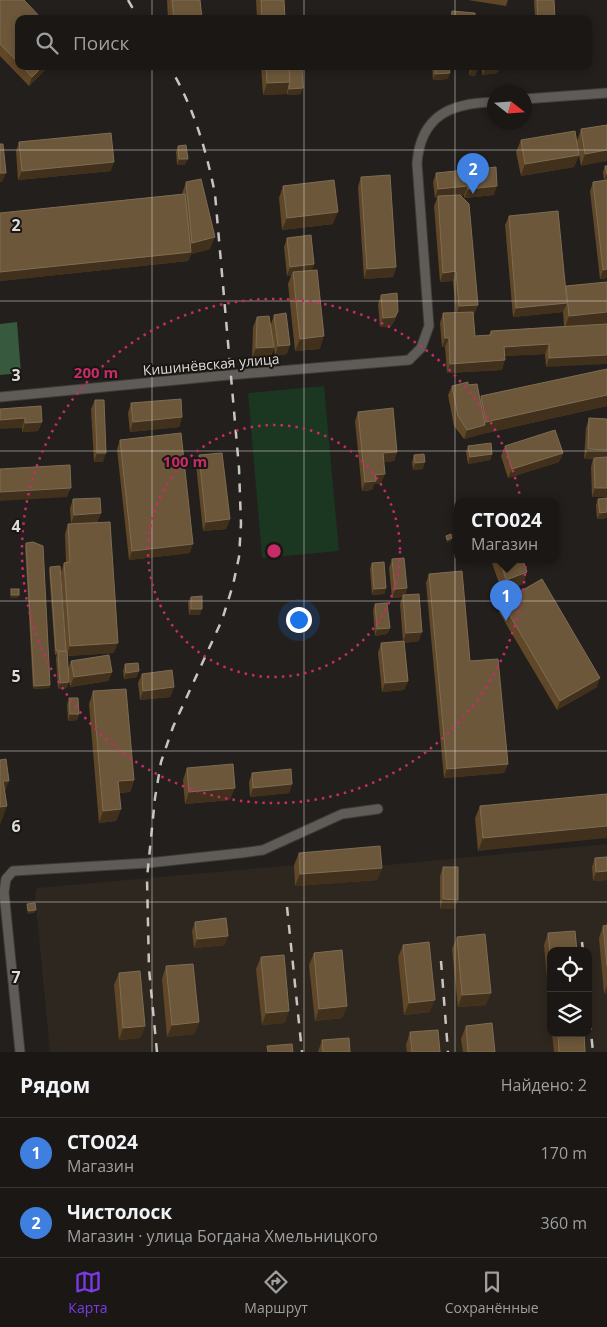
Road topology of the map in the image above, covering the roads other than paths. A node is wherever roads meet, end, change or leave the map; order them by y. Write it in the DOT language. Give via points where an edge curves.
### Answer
graph roads {
  1 [pos="607,93"];
  2 [pos="532,98"];
  3 [pos="487,102"];
  4 [pos="0,396"];
  5 [pos="378,809"];
  6 [pos="20,1052"];
  1 -- 2 [label="street"];
  3 -- 4 [label="street, Кишинёвская улица" via="448,110 423,134 417,163 428,326 420,348 408,360"];
  5 -- 6 [label="street" via="342,814 263,850 148,863 13,871 6,878 4,892"];
}
